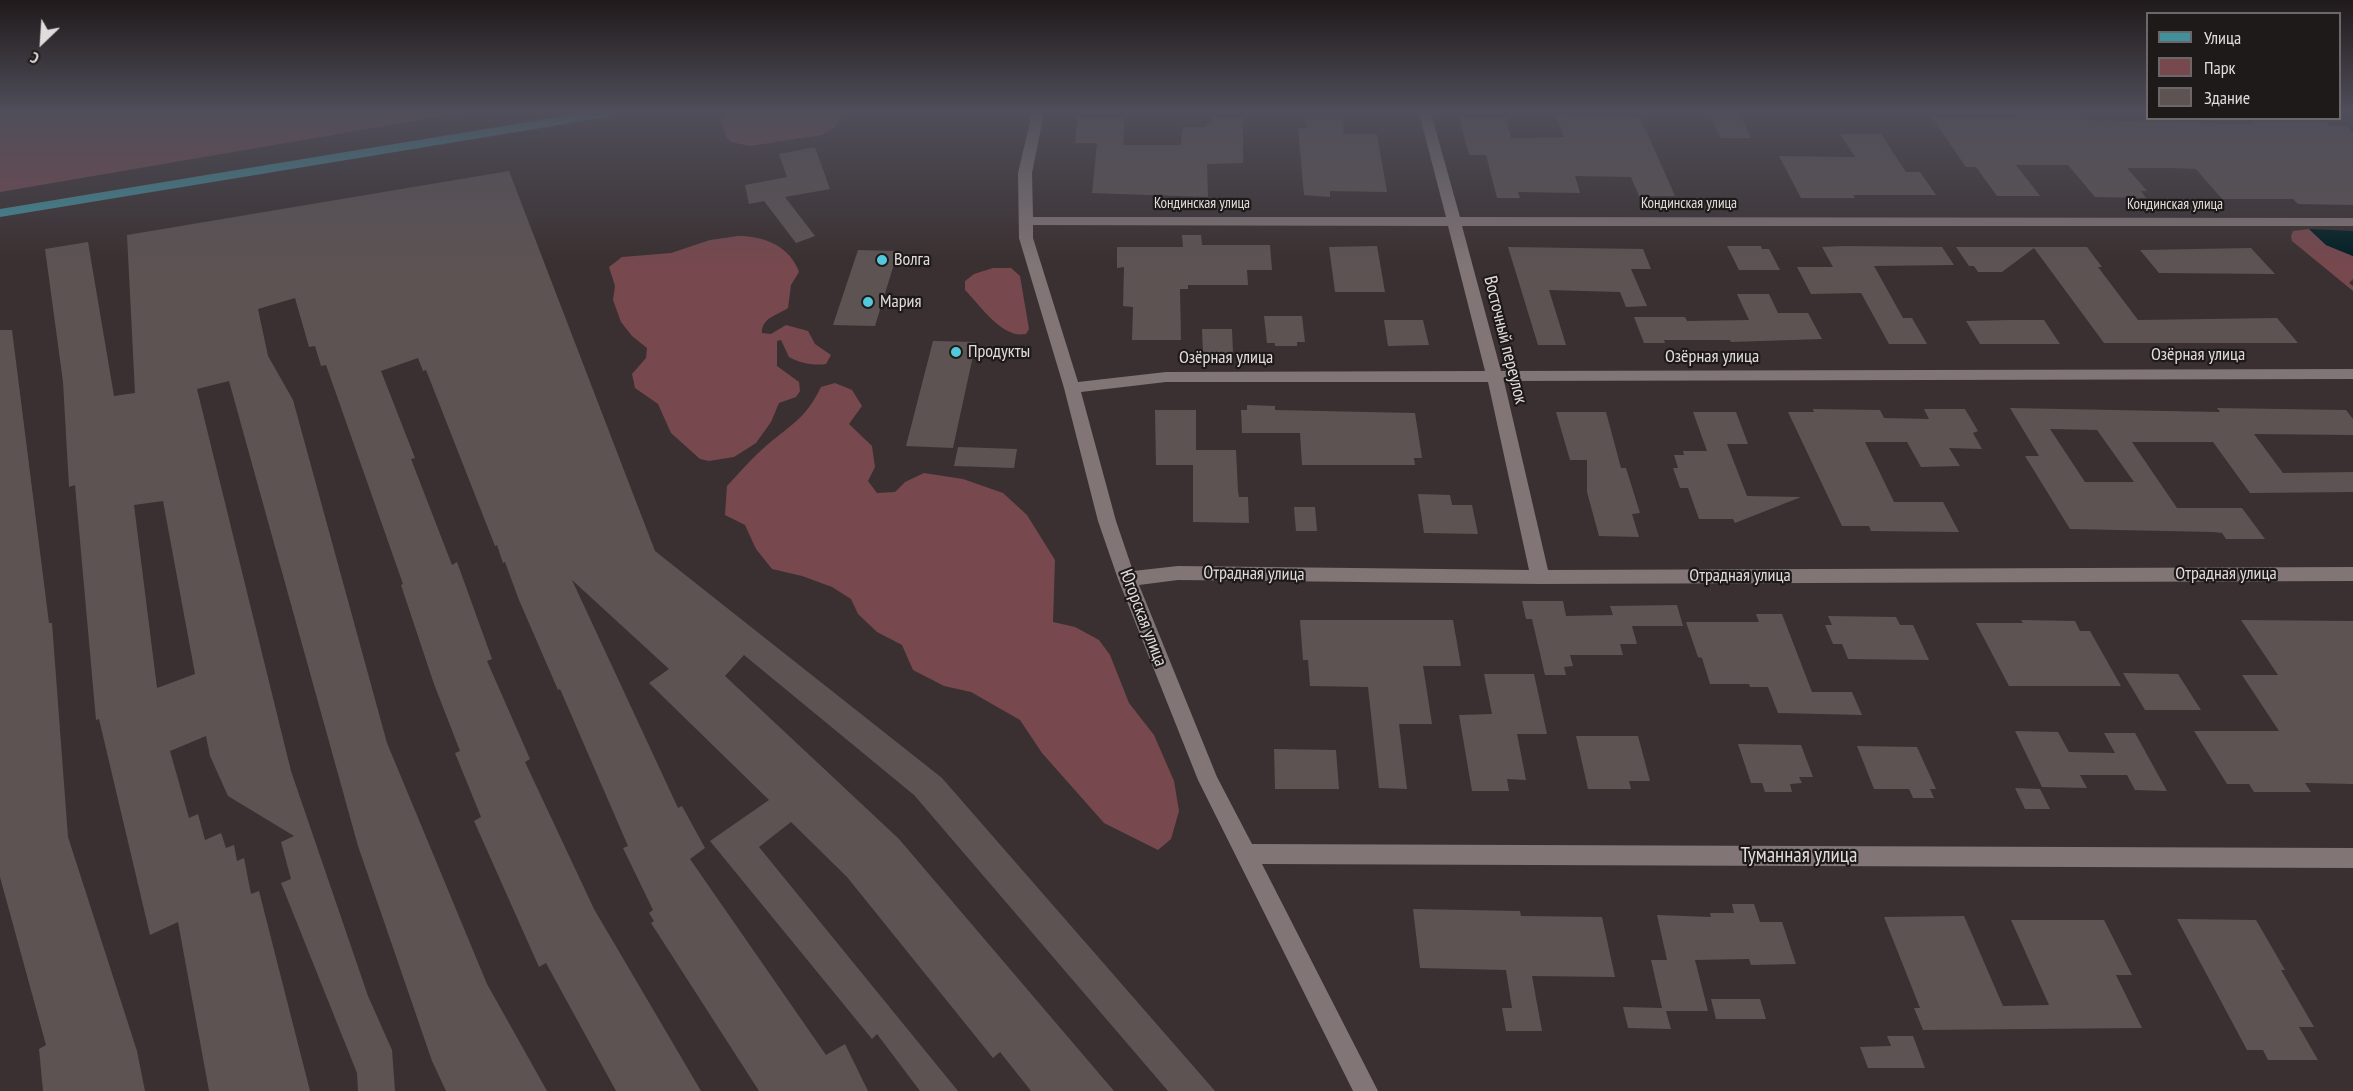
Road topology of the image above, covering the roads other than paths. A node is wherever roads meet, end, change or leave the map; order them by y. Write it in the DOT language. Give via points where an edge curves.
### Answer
graph roads {
  1 [pos="298,164"];
  2 [pos="1027,164"];
  3 [pos="1439,164"];
  4 [pos="0,213"];
  5 [pos="1455,219"];
  6 [pos="1024,220"];
  7 [pos="2353,222"];
  8 [pos="2353,374"];
  9 [pos="1495,377"];
  10 [pos="1072,388"];
  11 [pos="2353,574"];
  12 [pos="1540,577"];
  13 [pos="1127,579"];
  14 [pos="1245,854"];
  15 [pos="2353,858"];
  16 [pos="1366,1091"];
  1 -- 4 [label="main road"];
  2 -- 6 [label="street, Югорская улица"];
  3 -- 5 [label="street, Восточный переулок"];
  5 -- 6 [label="street, Кондинская улица"];
  5 -- 7 [label="street, Кондинская улица"];
  5 -- 9 [label="street, Восточный переулок"];
  6 -- 10 [label="street, Югорская улица" via="1029,252"];
  8 -- 9 [label="street, Озёрная улица"];
  9 -- 10 [label="street, Озёрная улица" via="1166,377"];
  9 -- 12 [label="street, Восточный переулок"];
  10 -- 13 [label="street, Югорская улица"];
  11 -- 12 [label="street, Отрадная улица"];
  12 -- 13 [label="street, Отрадная улица" via="1179,573"];
  13 -- 14 [label="street, Югорская улица" via="1208,780"];
  14 -- 15 [label="street, Туманная улица"];
  14 -- 16 [label="street, Югорская улица"];
}
